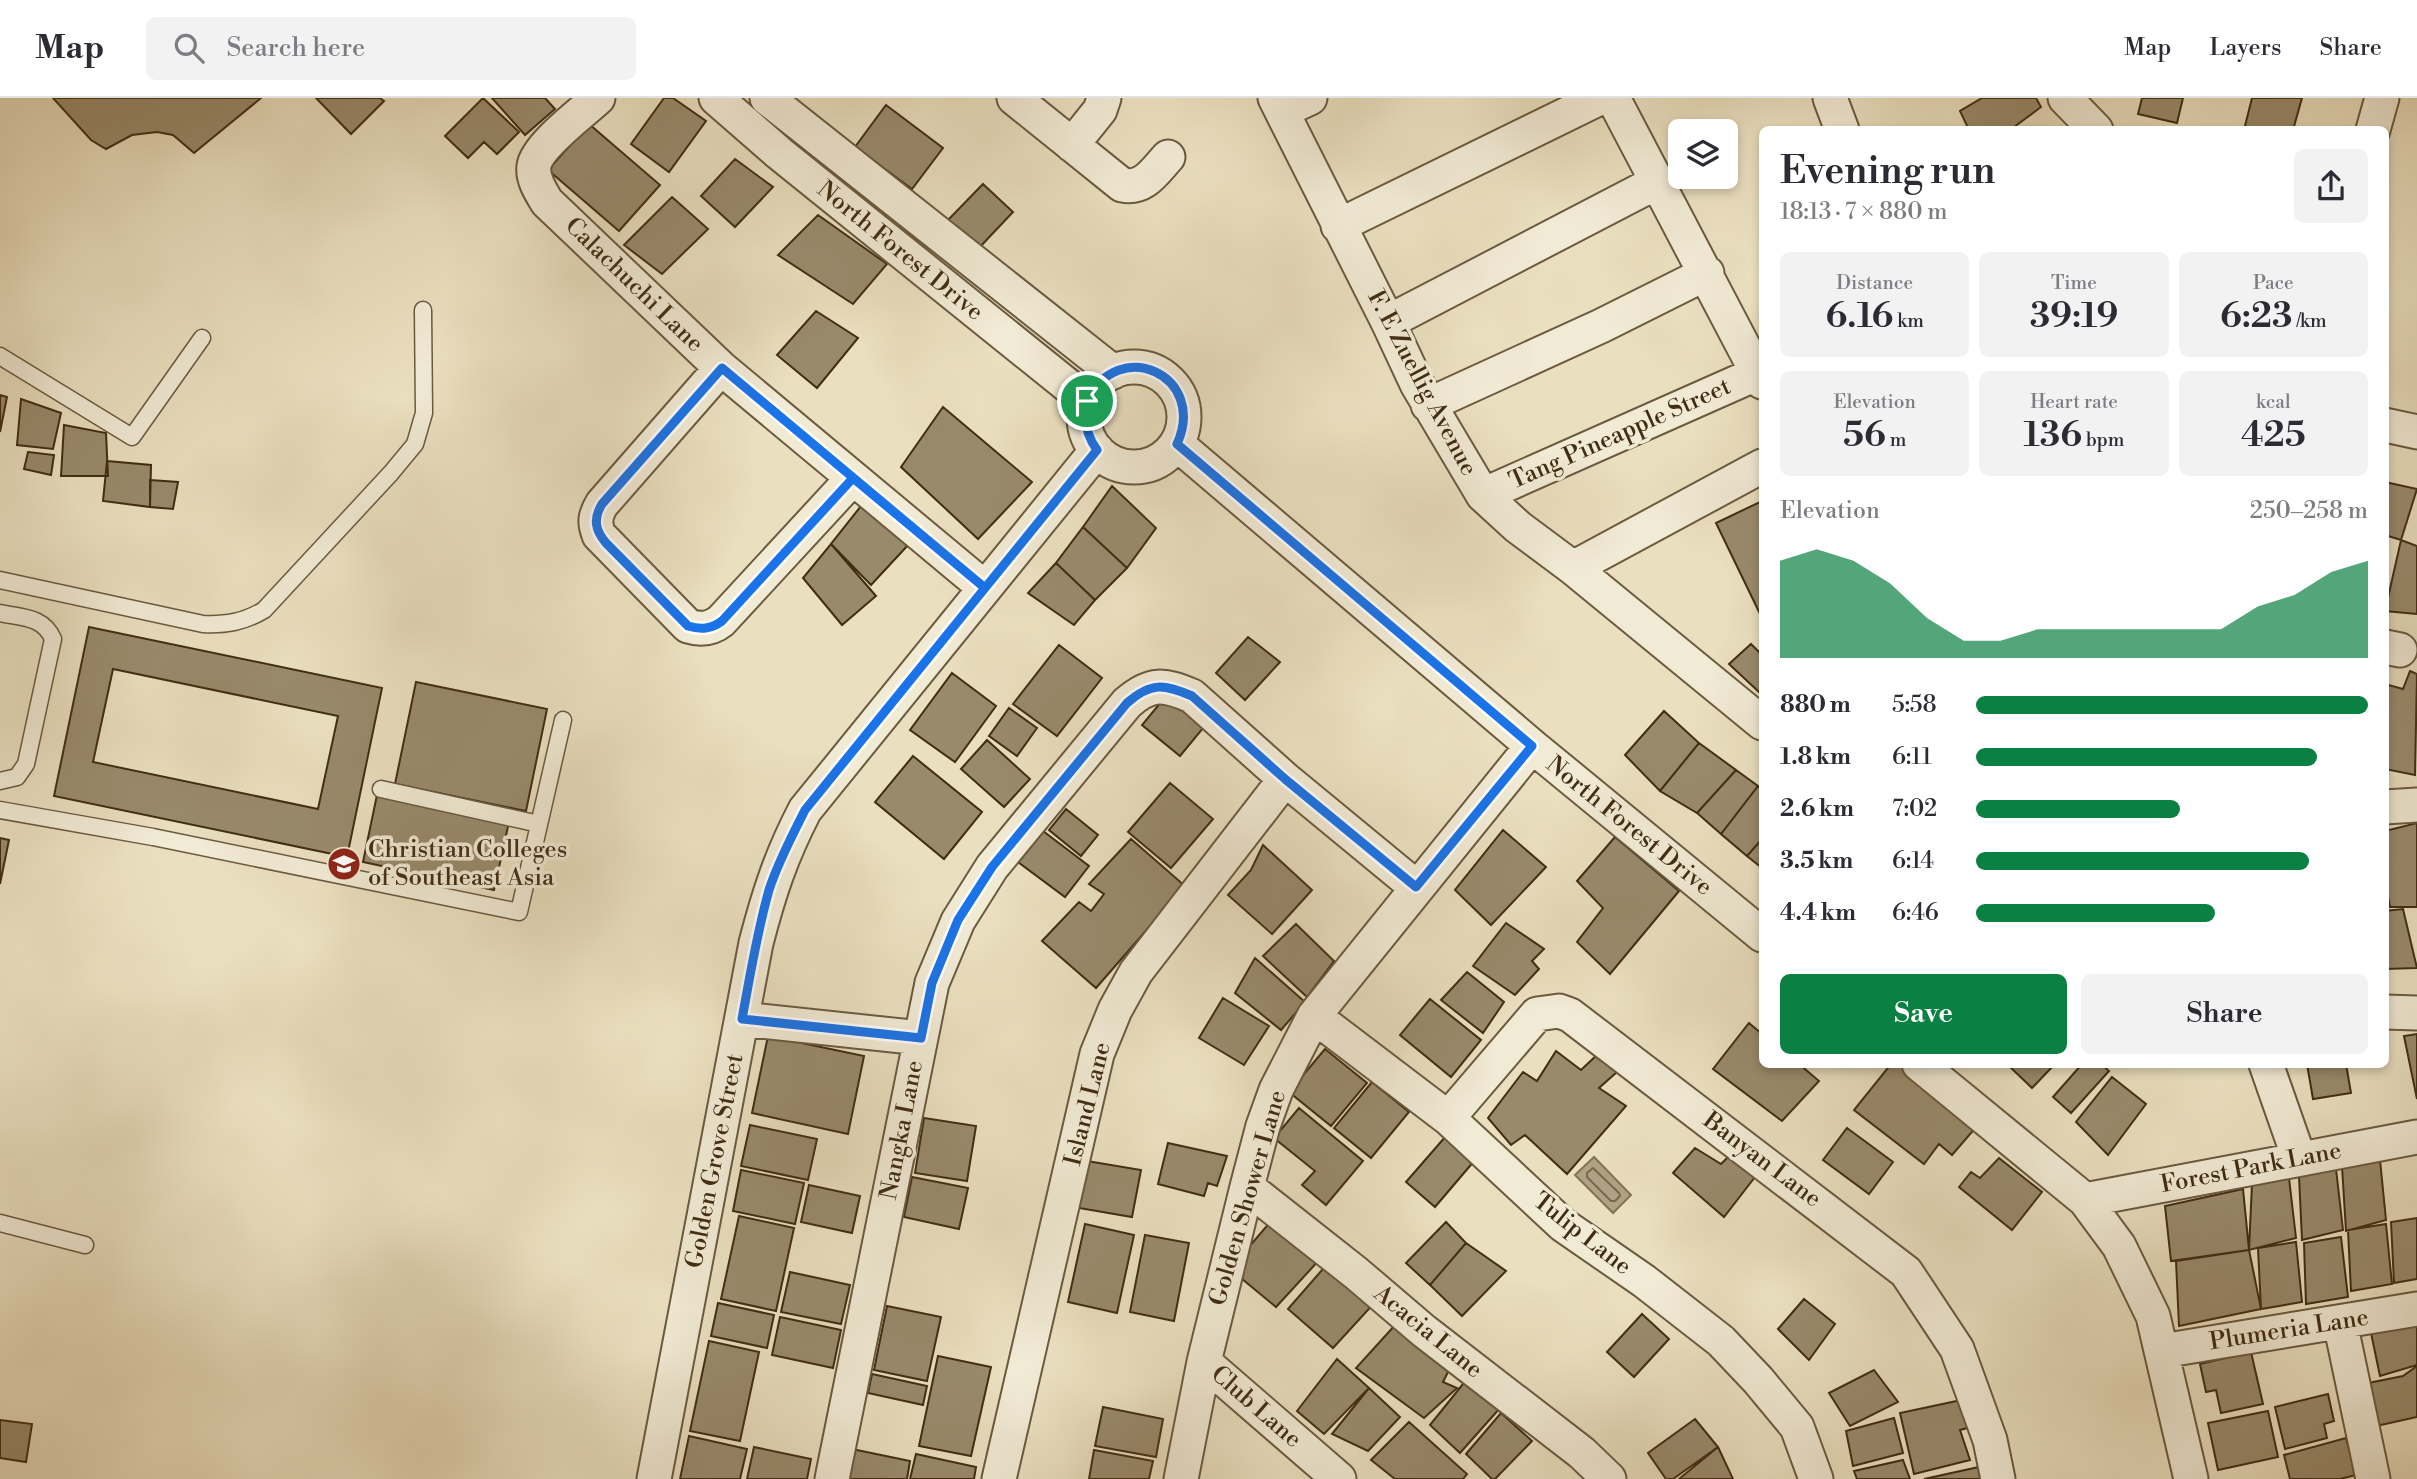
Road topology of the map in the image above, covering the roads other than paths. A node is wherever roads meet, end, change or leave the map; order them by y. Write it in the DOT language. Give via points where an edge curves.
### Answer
graph roads {
  1 [pos="598,98"];
  2 [pos="716,98"];
  3 [pos="767,98"];
  4 [pos="1014,98"];
  5 [pos="1104,98"];
  6 [pos="1600,98"];
  7 [pos="1613,98"];
  8 [pos="1830,98"];
  9 [pos="2065,98"];
  10 [pos="2382,98"];
  11 [pos="1289,102"];
  12 [pos="1840,126"];
  13 [pos="2092,126"];
  14 [pos="2374,126"];
  15 [pos="1072,145"];
  16 [pos="1168,157"];
  17 [pos="1657,181"];
  18 [pos="1338,226"];
  19 [pos="1707,273"];
  20 [pos="423,310"];
  21 [pos="1388,322"];
  22 [pos="202,338"];
  23 [pos="0,356"];
  24 [pos="722,368"];
  25 [pos="1113,372"];
  26 [pos="1759,376"];
  27 [pos="1759,378"];
  28 [pos="1087,401"];
  29 [pos="1428,405"];
  30 [pos="2389,426"];
  31 [pos="2417,432"];
  32 [pos="1177,444"];
  33 [pos="1097,450"];
  34 [pos="1759,468"];
  35 [pos="853,478"];
  36 [pos="1483,495"];
  37 [pos="1573,568"];
  38 [pos="0,580"];
  39 [pos="985,588"];
  40 [pos="0,613"];
  41 [pos="563,720"];
  42 [pos="1759,721"];
  43 [pos="1532,746"];
  44 [pos="1285,779"];
  45 [pos="0,781"];
  46 [pos="381,789"];
  47 [pos="2417,805"];
  48 [pos="2389,807"];
  49 [pos="0,810"];
  50 [pos="539,824"];
  51 [pos="1416,887"];
  52 [pos="1759,933"];
  53 [pos="2389,1012"];
  54 [pos="2417,1013"];
  55 [pos="1314,1016"];
  56 [pos="742,1019"];
  57 [pos="921,1038"];
  58 [pos="1924,1068"];
  59 [pos="2267,1068"];
  60 [pos="1448,1118"];
  61 [pos="2417,1137"];
  62 [pos="2299,1158"];
  63 [pos="1247,1187"];
  64 [pos="2085,1200"];
  65 [pos="0,1223"];
  66 [pos="85,1245"];
  67 [pos="2417,1309"];
  68 [pos="2340,1322"];
  69 [pos="2162,1351"];
  70 [pos="1204,1362"];
  71 [pos="654,1479"];
  72 [pos="832,1479"];
  73 [pos="999,1479"];
  74 [pos="1181,1479"];
  75 [pos="1339,1479"];
  76 [pos="1609,1479"];
  77 [pos="1816,1479"];
  78 [pos="1998,1479"];
  79 [pos="2191,1479"];
  80 [pos="2373,1479"];
  1 -- 24 [label="street, Calachuchi Lane" via="542,149 534,165 538,188 547,202"];
  2 -- 28 [label="street, North Forest Drive"];
  3 -- 25 [label="street, North Forest Drive"];
  4 -- 15 [label="street"];
  5 -- 15 [label="street"];
  6 -- 18 [label="street"];
  7 -- 17 [label="street"];
  8 -- 12 [label="street"];
  9 -- 13 [label="street"];
  10 -- 14 [label="street"];
  11 -- 18 [label="street, F. E Zuellig Avenue"];
  15 -- 16 [label="street" via="1114,180 1130,187 1144,182"];
  17 -- 19 [label="street"];
  17 -- 21 [label="street"];
  18 -- 21 [label="street, F. E Zuellig Avenue"];
  19 -- 26 [label="street"];
  19 -- 29 [label="street"];
  20 -- 38 [label="lane" via="424,413 415,444 264,610 250,619 203,624"];
  21 -- 29 [label="street, F. E Zuellig Avenue"];
  22 -- 23 [label="lane" via="132,437"];
  24 -- 35 [label="street, Calachuchi Lane"];
  24 -- 35 [label="street" via="595,515 599,535 688,626 706,628 722,621"];
  25 -- 28 [label="street" via="1093,389"];
  25 -- 32 [label="street" via="1145,368 1172,384 1184,413"];
  27 -- 36 [label="street, Tang Pineapple Street"];
  28 -- 33 [label="street" via="1084,422"];
  29 -- 36 [label="street, F. E Zuellig Avenue"];
  30 -- 31 [label="street"];
  32 -- 33 [label="street" via="1160,460 1138,467 1116,463"];
  32 -- 43 [label="street, North Forest Drive"];
  33 -- 39 [label="street, Golden Grove Street"];
  34 -- 37 [label="street"];
  35 -- 39 [label="street, Calachuchi Lane"];
  36 -- 37 [label="street, F. E Zuellig Avenue"];
  37 -- 42 [label="street, F. E Zuellig Avenue"];
  39 -- 56 [label="street, Golden Grove Street" via="805,810 770,888"];
  40 -- 45 [label="lane" via="39,621 53,639 26,764 17,777"];
  41 -- 50 [label="lane"];
  43 -- 51 [label="street, Golden Shower Lane"];
  43 -- 52 [label="street, North Forest Drive"];
  44 -- 51 [label="street, Nangka Lane"];
  44 -- 57 [label="street, Nangka Lane" via="1192,696 1156,686 1140,692 992,867 958,920 932,983"];
  44 -- 73 [label="street, Island Lane" via="1136,972 1097,1054"];
  46 -- 50 [label="lane"];
  47 -- 48 [label="street"];
  49 -- 50 [label="lane" via="519,912"];
  51 -- 55 [label="street, Golden Shower Lane"];
  53 -- 54 [label="street"];
  55 -- 60 [label="street, Tulip Lane"];
  55 -- 63 [label="street, Golden Shower Lane" via="1276,1090"];
  56 -- 57 [label="street"];
  56 -- 71 [label="street, Golden Grove Street"];
  57 -- 72 [label="street, Nangka Lane"];
  58 -- 64 [label="street"];
  59 -- 62 [label="street"];
  60 -- 77 [label="street, Tulip Lane" via="1563,1225 1721,1341 1797,1427"];
  60 -- 78 [label="street, Banyan Lane" via="1536,1014 1559,1011 1570,1015 1906,1272 1957,1349 1990,1440"];
  61 -- 62 [label="street, Forest Park Lane"];
  62 -- 64 [label="street, Forest Park Lane"];
  63 -- 70 [label="street, Golden Shower Lane"];
  63 -- 76 [label="street, Acacia Lane"];
  64 -- 69 [label="street" via="2119,1246 2140,1287"];
  65 -- 66 [label="lane"];
  67 -- 68 [label="street, Plumeria Lane"];
  68 -- 69 [label="street, Plumeria Lane"];
  68 -- 80 [label="street"];
  69 -- 79 [label="street"];
  70 -- 74 [label="street, Golden Shower Lane"];
  70 -- 75 [label="street, Club Lane"];
}
